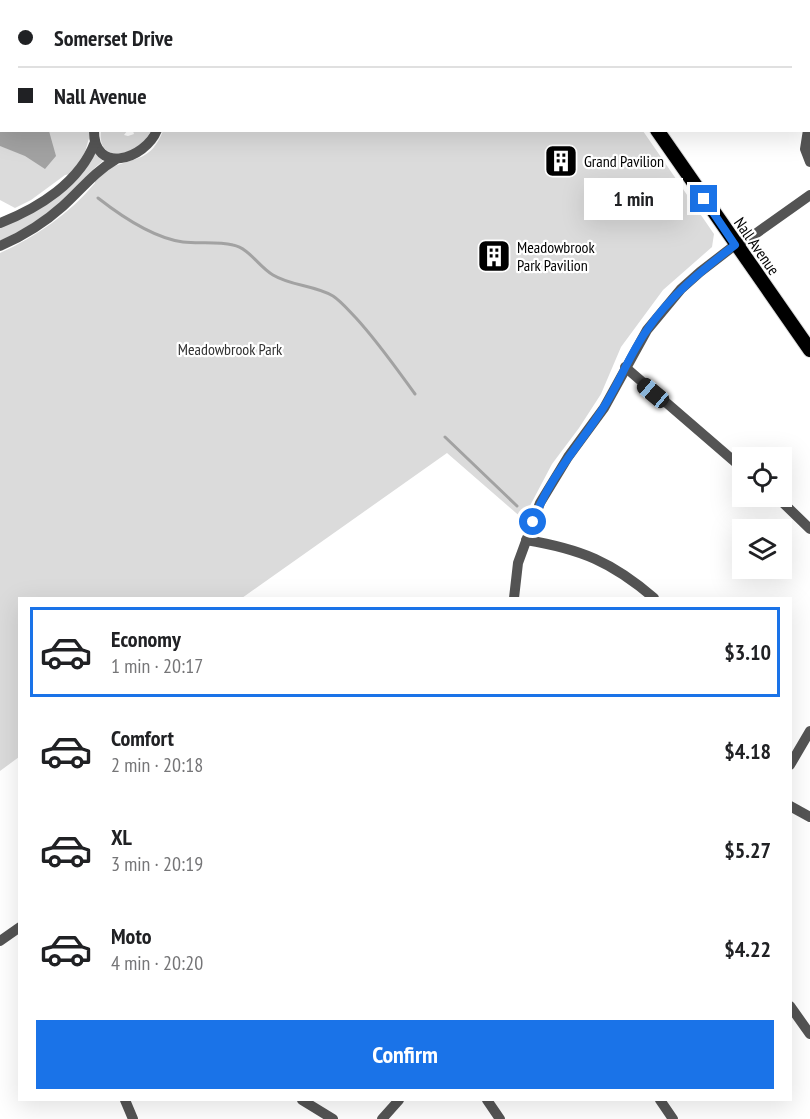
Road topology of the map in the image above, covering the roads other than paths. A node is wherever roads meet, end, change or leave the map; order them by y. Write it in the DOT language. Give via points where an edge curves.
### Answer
graph roads {
  1 [pos="156,132"];
  2 [pos="658,132"];
  3 [pos="808,132"];
  4 [pos="95,136"];
  5 [pos="115,160"];
  6 [pos="810,162"];
  7 [pos="810,195"];
  8 [pos="0,223"];
  9 [pos="735,245"];
  10 [pos="0,246"];
  11 [pos="810,350"];
  12 [pos="625,367"];
  13 [pos="732,459"];
  14 [pos="787,507"];
  15 [pos="810,529"];
  16 [pos="526,540"];
  17 [pos="514,597"];
  18 [pos="653,597"];
  19 [pos="810,731"];
  20 [pos="792,762"];
  21 [pos="792,807"];
  22 [pos="810,818"];
  23 [pos="18,928"];
  24 [pos="0,941"];
  25 [pos="792,1009"];
  26 [pos="810,1034"];
  27 [pos="125,1101"];
  28 [pos="304,1101"];
  29 [pos="398,1101"];
  30 [pos="488,1101"];
  31 [pos="661,1101"];
  32 [pos="133,1119"];
  33 [pos="333,1119"];
  34 [pos="382,1119"];
  35 [pos="500,1119"];
  36 [pos="673,1119"];
  1 -- 5 [label="street" via="138,153"];
  2 -- 9 [label="main road, Nall Avenue"];
  3 -- 6 [label="street" via="805,149"];
  4 -- 5 [label="street" via="106,156"];
  4 -- 8 [label="street" via="85,164 60,189"];
  5 -- 10 [label="street" via="96,172 49,218"];
  7 -- 9 [label="street"];
  9 -- 11 [label="main road, Nall Avenue"];
  9 -- 12 [label="street" via="681,289 647,330"];
  12 -- 13 [label="street"];
  12 -- 16 [label="street" via="604,408 551,482"];
  14 -- 15 [label="street"];
  16 -- 17 [label="street" via="518,563"];
  16 -- 18 [label="street" via="572,551 612,567"];
  19 -- 20 [label="street"];
  21 -- 22 [label="street"];
  23 -- 24 [label="street"];
  25 -- 26 [label="street"];
  27 -- 32 [label="street"];
  28 -- 33 [label="street"];
  29 -- 34 [label="street"];
  30 -- 35 [label="street"];
  31 -- 36 [label="street"];
}
